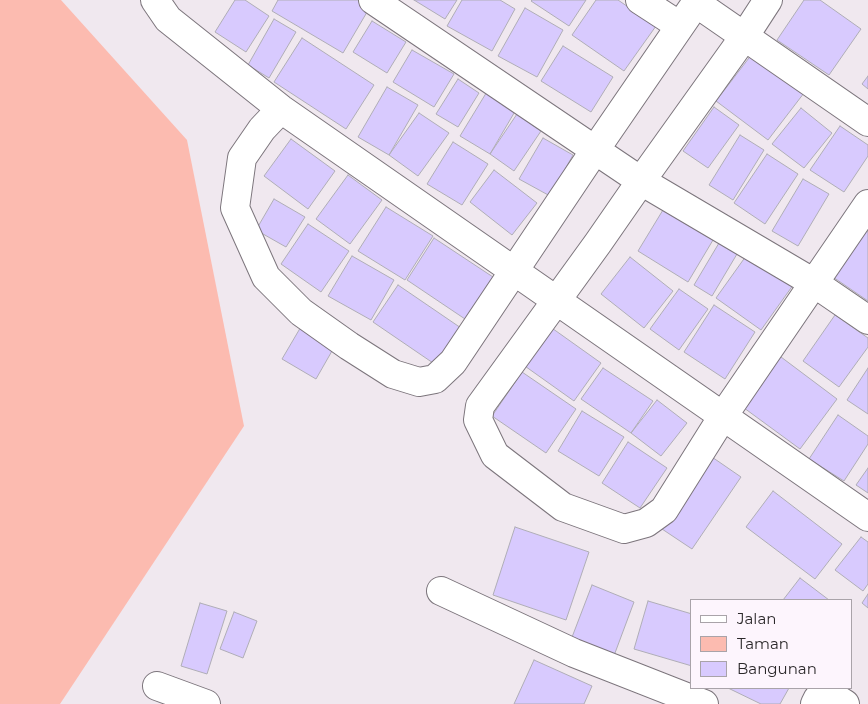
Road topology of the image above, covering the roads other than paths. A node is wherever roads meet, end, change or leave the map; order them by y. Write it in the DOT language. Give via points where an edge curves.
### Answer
graph roads {
  1 [pos="155,0"];
  2 [pos="373,0"];
  3 [pos="640,0"];
  4 [pos="768,0"];
  5 [pos="697,2"];
  6 [pos="680,26"];
  7 [pos="744,37"];
  8 [pos="281,109"];
  9 [pos="868,122"];
  10 [pos="595,150"];
  11 [pos="641,180"];
  12 [pos="868,204"];
  13 [pos="515,271"];
  14 [pos="814,283"];
  15 [pos="556,300"];
  16 [pos="868,320"];
  17 [pos="723,416"];
  18 [pos="868,517"];
  19 [pos="442,591"];
  20 [pos="158,686"];
  21 [pos="206,704"];
  22 [pos="704,704"];
  23 [pos="815,704"];
  24 [pos="845,704"];
  1 -- 8 [label="street" via="168,19"];
  2 -- 10 [label="street"];
  3 -- 6 [label="street"];
  4 -- 7 [label="street"];
  5 -- 6 [label="street"];
  5 -- 7 [label="street"];
  6 -- 10 [label="street"];
  7 -- 9 [label="street"];
  7 -- 11 [label="street"];
  8 -- 13 [label="street"];
  8 -- 13 [label="street" via="262,128 242,158 235,208 266,277 301,312 349,346 393,374 419,382 435,379 453,362"];
  10 -- 11 [label="street"];
  10 -- 13 [label="street"];
  11 -- 14 [label="street"];
  11 -- 15 [label="street"];
  12 -- 14 [label="street"];
  13 -- 15 [label="street"];
  14 -- 16 [label="street"];
  14 -- 17 [label="street"];
  15 -- 17 [label="street"];
  15 -- 17 [label="street" via="480,406 478,420 494,455 563,507 624,529 646,523 664,510"];
  17 -- 18 [label="street"];
  19 -- 22 [label="street" via="574,653"];
  20 -- 21 [label="street"];
  23 -- 24 [label="street" via="824,695"];
}
